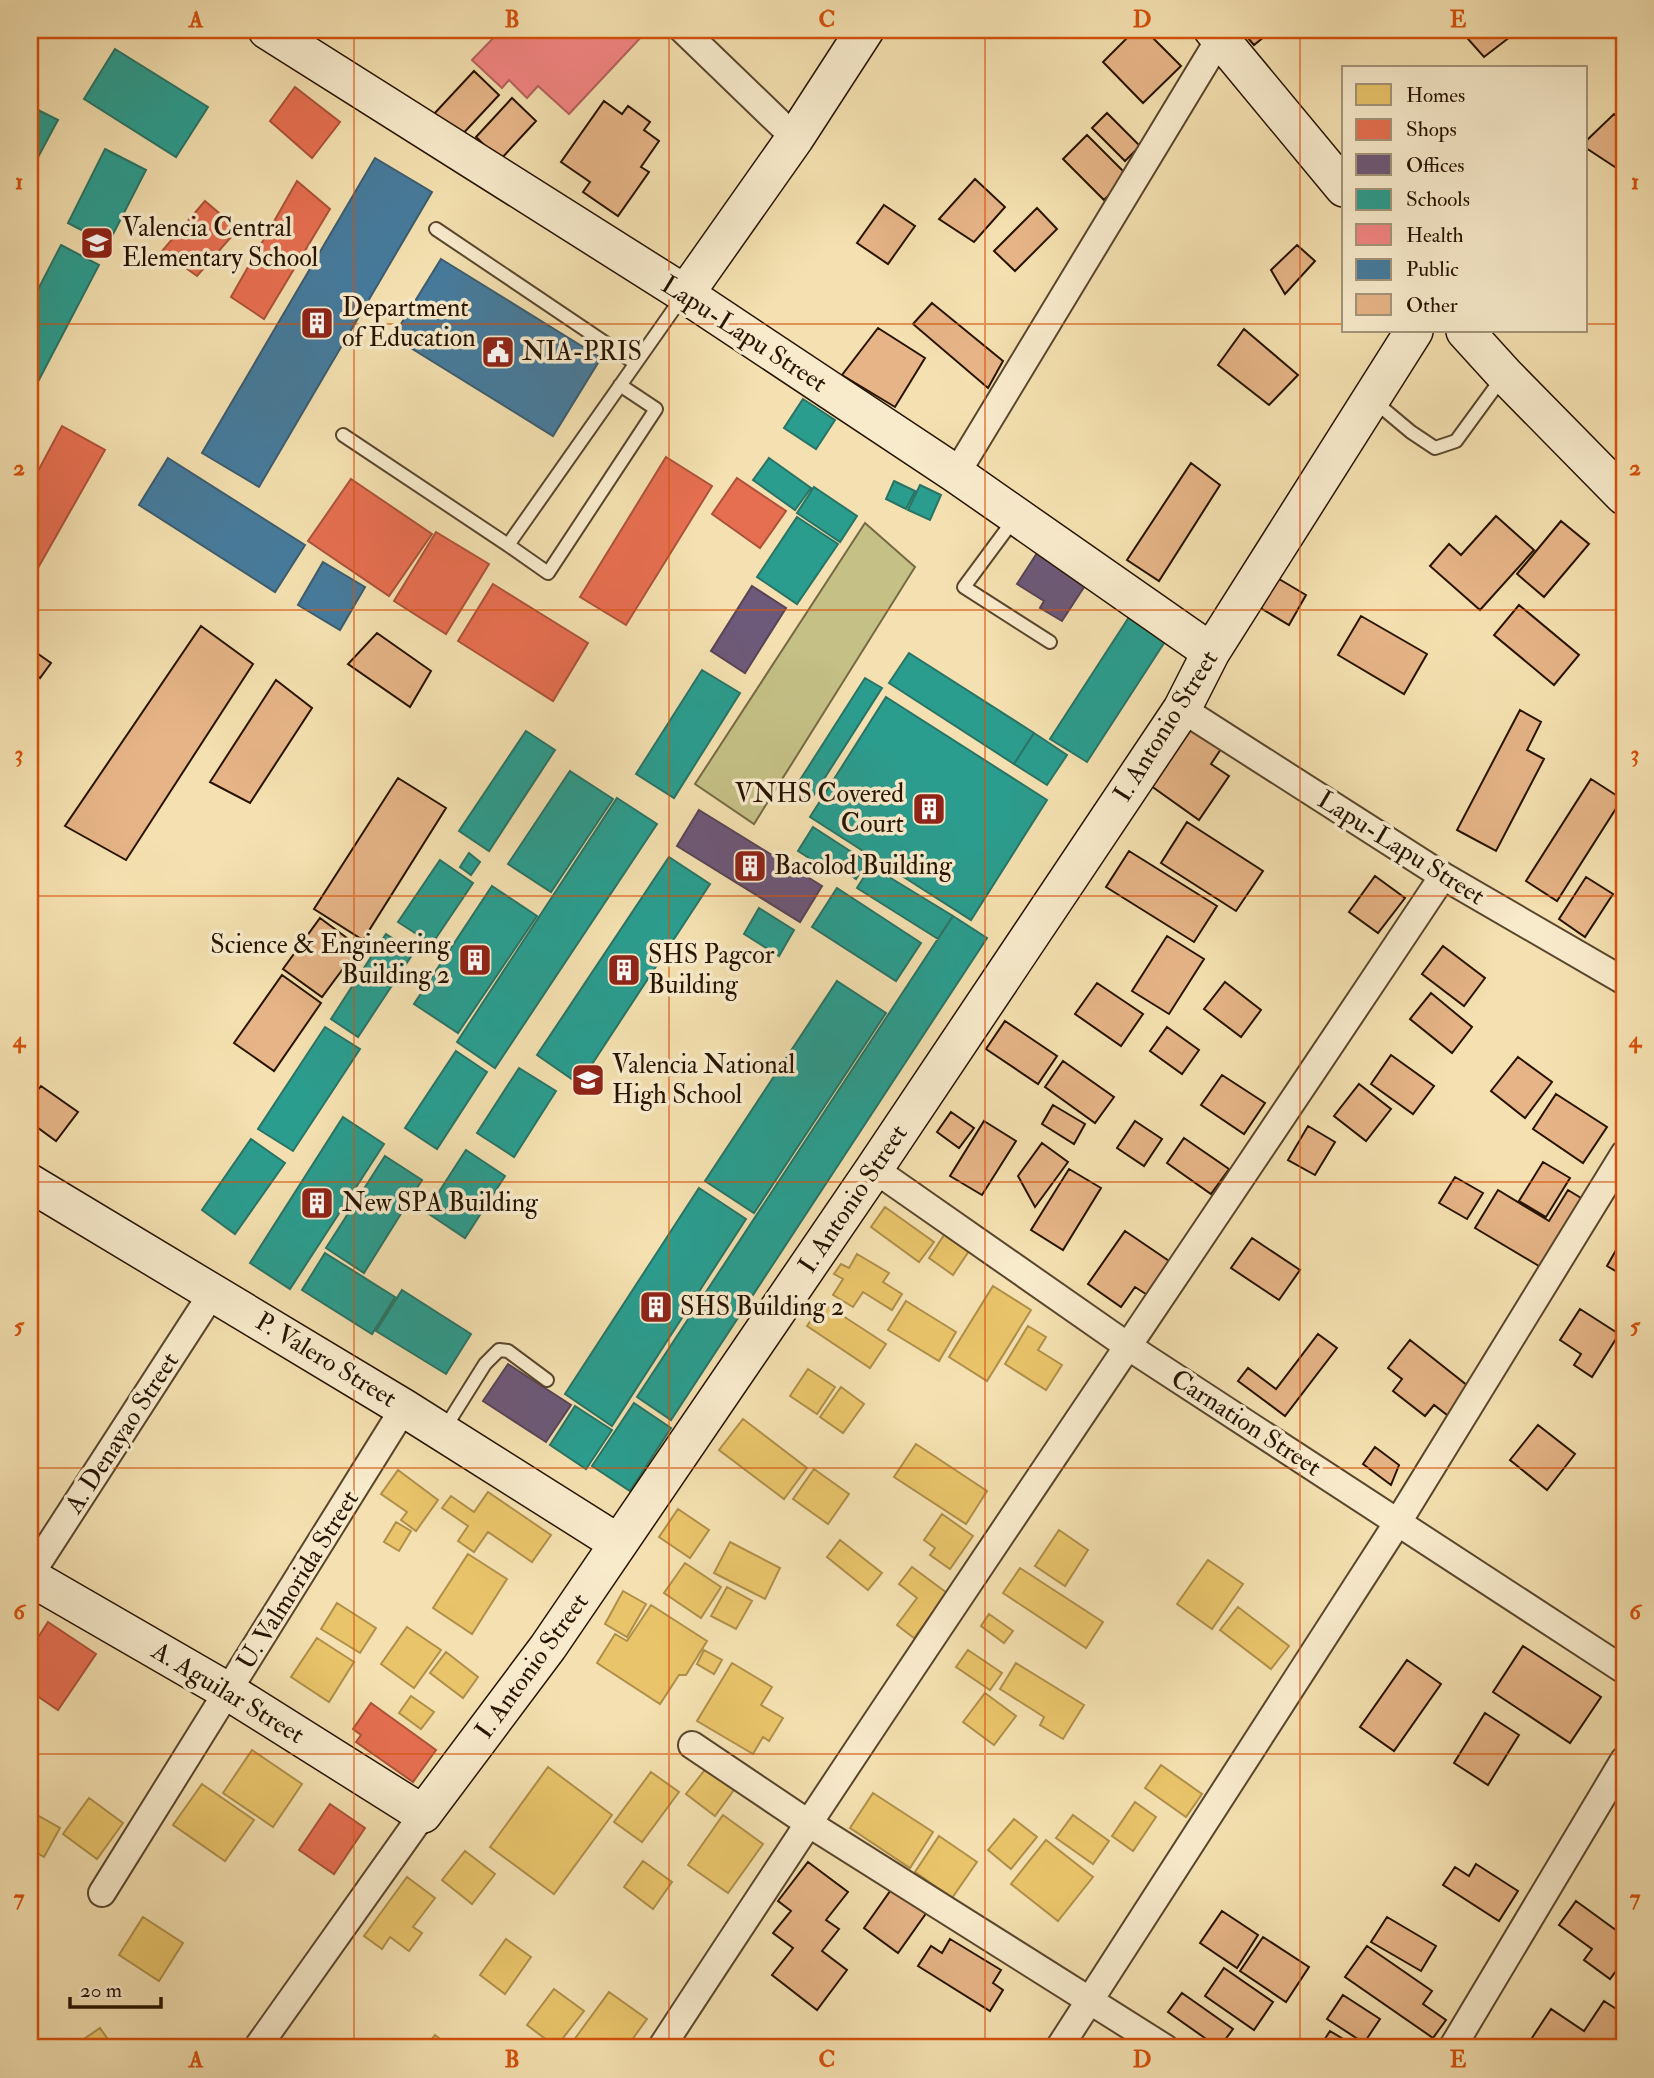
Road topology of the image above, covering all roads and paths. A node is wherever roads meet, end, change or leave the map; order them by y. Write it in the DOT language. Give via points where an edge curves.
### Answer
graph roads {
  1 [pos="267,30"];
  2 [pos="682,30"];
  3 [pos="865,30"];
  4 [pos="1216,34"];
  5 [pos="795,138"];
  6 [pos="1342,186"];
  7 [pos="436,229"];
  8 [pos="685,294"];
  9 [pos="1413,332"];
  10 [pos="1466,332"];
  11 [pos="635,363"];
  12 [pos="1505,375"];
  13 [pos="620,385"];
  14 [pos="1371,399"];
  15 [pos="343,435"];
  16 [pos="956,474"];
  17 [pos="1624,496"];
  18 [pos="1016,516"];
  19 [pos="508,545"];
  20 [pos="1050,642"];
  21 [pos="1211,652"];
  22 [pos="1182,709"];
  23 [pos="1443,877"];
  24 [pos="1624,981"];
  25 [pos="1624,1154"];
  26 [pos="874,1168"];
  27 [pos="30,1183"];
  28 [pos="213,1292"];
  29 [pos="1129,1347"];
  30 [pos="547,1380"];
  31 [pos="404,1408"];
  32 [pos="442,1432"];
  33 [pos="1398,1522"];
  34 [pos="618,1543"];
  35 [pos="30,1576"];
  36 [pos="1624,1670"];
  37 [pos="229,1692"];
  38 [pos="692,1745"];
  39 [pos="1624,1760"];
  40 [pos="423,1814"];
  41 [pos="807,1823"];
  42 [pos="102,1893"];
  43 [pos="1090,2002"];
  44 [pos="259,2045"];
  45 [pos="661,2048"];
  46 [pos="1059,2048"];
  47 [pos="1165,2048"];
  48 [pos="1452,2048"];
  1 -- 8 [label="street, Lapu-Lapu Street"];
  2 -- 5 [label="street"];
  3 -- 5 [label="street"];
  4 -- 6 [label="street"];
  4 -- 16 [label="street"];
  5 -- 8 [label="street"];
  7 -- 11 [label="lane"];
  8 -- 11 [label="lane"];
  8 -- 16 [label="street, Lapu-Lapu Street"];
  9 -- 14 [label="street, I. Antonio Street"];
  10 -- 12 [label="street"];
  11 -- 13 [label="lane"];
  12 -- 14 [label="lane" via="1456,441 1435,448"];
  12 -- 17 [label="street"];
  13 -- 19 [label="lane"];
  13 -- 19 [label="lane" via="656,409 548,573"];
  14 -- 21 [label="street, I. Antonio Street"];
  15 -- 19 [label="lane"];
  16 -- 18 [label="street, Lapu-Lapu Street"];
  18 -- 20 [label="lane" via="964,587"];
  18 -- 21 [label="street, Lapu-Lapu Street"];
  21 -- 22 [label="street, I. Antonio Street"];
  22 -- 23 [label="street, Lapu-Lapu Street"];
  22 -- 26 [label="street, I. Antonio Street"];
  23 -- 24 [label="street, Lapu-Lapu Street"];
  23 -- 29 [label="street"];
  25 -- 33 [label="street"];
  26 -- 29 [label="street, Carnation Street"];
  26 -- 34 [label="street, I. Antonio Street"];
  27 -- 28 [label="street, P. Valero Street"];
  28 -- 31 [label="street, P. Valero Street"];
  28 -- 35 [label="street, A. Denayao Street"];
  29 -- 33 [label="street, Carnation Street"];
  29 -- 41 [label="street"];
  30 -- 32 [label="lane" via="508,1351 499,1350 485,1364"];
  31 -- 32 [label="street, P. Valero Street"];
  31 -- 37 [label="street, U. Valmorida Street"];
  32 -- 34 [label="street, P. Valero Street"];
  33 -- 36 [label="street, Carnation Street"];
  33 -- 43 [label="street"];
  34 -- 40 [label="street, I. Antonio Street" via="548,1647"];
  35 -- 37 [label="street, A. Aguilar Street"];
  37 -- 40 [label="street, A. Aguilar Street"];
  37 -- 42 [label="street, U. Valmorida Street"];
  38 -- 41 [label="street"];
  39 -- 48 [label="street"];
  40 -- 44 [label="street, I. Antonio Street"];
  41 -- 43 [label="street"];
  41 -- 45 [label="street"];
  43 -- 46 [label="street"];
  43 -- 47 [label="street"];
}
